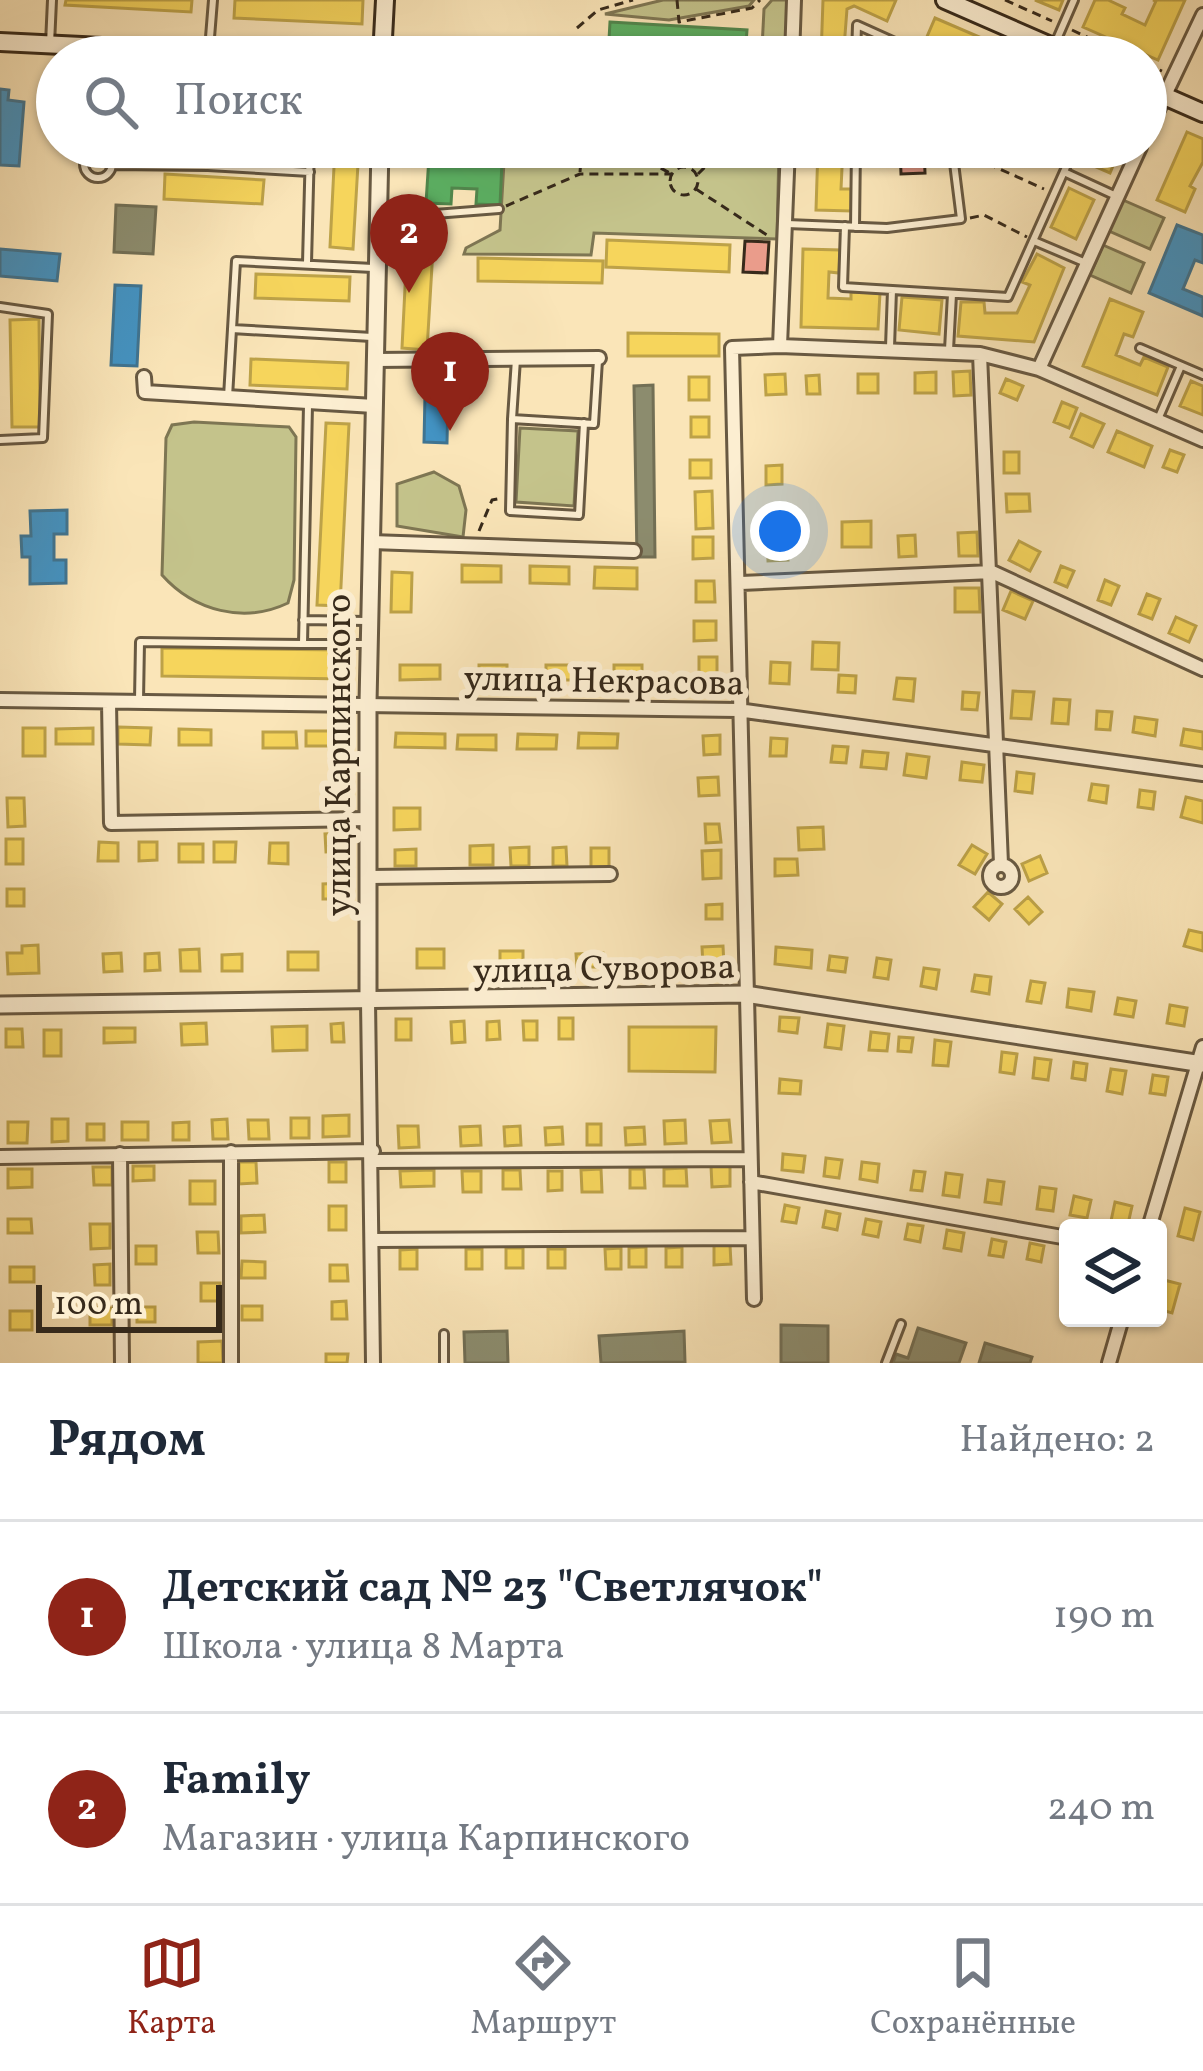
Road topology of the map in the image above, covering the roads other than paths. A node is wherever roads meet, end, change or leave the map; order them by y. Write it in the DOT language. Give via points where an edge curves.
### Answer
graph roads {
  1 [pos="52,0"];
  2 [pos="213,0"];
  3 [pos="385,0"];
  4 [pos="794,0"];
  5 [pos="946,0"];
  6 [pos="1074,0"];
  7 [pos="1201,24"];
  8 [pos="50,36"];
  9 [pos="215,36"];
  10 [pos="383,36"];
  11 [pos="793,36"];
  12 [pos="857,36"];
  13 [pos="881,36"];
  14 [pos="1029,36"];
  15 [pos="1059,36"];
  16 [pos="0,42"];
  17 [pos="36,43"];
  18 [pos="1167,94"];
  19 [pos="1167,96"];
  20 [pos="1203,113"];
  21 [pos="87,168"];
  22 [pos="111,168"];
  23 [pos="242,168"];
  24 [pos="310,168"];
  25 [pos="379,168"];
  26 [pos="788,168"];
  27 [pos="854,168"];
  28 [pos="955,168"];
  29 [pos="1066,168"];
  30 [pos="1131,168"];
  31 [pos="310,172"];
  32 [pos="1064,172"];
  33 [pos="1118,197"];
  34 [pos="499,208"];
  35 [pos="378,218"];
  36 [pos="787,224"];
  37 [pos="850,227"];
  38 [pos="1034,241"];
  39 [pos="1086,263"];
  40 [pos="307,265"];
  41 [pos="377,269"];
  42 [pos="892,290"];
  43 [pos="952,294"];
  44 [pos="0,307"];
  45 [pos="232,329"];
  46 [pos="376,337"];
  47 [pos="780,346"];
  48 [pos="1140,348"];
  49 [pos="890,351"];
  50 [pos="949,353"];
  51 [pos="980,354"];
  52 [pos="598,358"];
  53 [pos="516,359"];
  54 [pos="375,360"];
  55 [pos="1181,365"];
  56 [pos="1039,369"];
  57 [pos="1203,375"];
  58 [pos="144,377"];
  59 [pos="228,397"];
  60 [pos="308,402"];
  61 [pos="374,406"];
  62 [pos="512,418"];
  63 [pos="1158,421"];
  64 [pos="584,423"];
  65 [pos="0,440"];
  66 [pos="1203,440"];
  67 [pos="371,542"];
  68 [pos="634,551"];
  69 [pos="992,572"];
  70 [pos="741,583"];
  71 [pos="303,620"];
  72 [pos="370,622"];
  73 [pos="303,644"];
  74 [pos="369,644"];
  75 [pos="1203,669"];
  76 [pos="0,700"];
  77 [pos="109,702"];
  78 [pos="139,702"];
  79 [pos="368,703"];
  80 [pos="739,710"];
  81 [pos="997,746"];
  82 [pos="1203,774"];
  83 [pos="369,819"];
  84 [pos="1001,864"];
  85 [pos="610,874"];
  86 [pos="370,877"];
  87 [pos="746,994"];
  88 [pos="368,1000"];
  89 [pos="0,1005"];
  90 [pos="1201,1058"];
  91 [pos="231,1153"];
  92 [pos="120,1154"];
  93 [pos="373,1156"];
  94 [pos="0,1157"];
  95 [pos="750,1159"];
  96 [pos="751,1181"];
  97 [pos="1152,1219"];
  98 [pos="1059,1236"];
  99 [pos="751,1238"];
  100 [pos="373,1240"];
  101 [pos="754,1299"];
  102 [pos="901,1324"];
  103 [pos="1119,1327"];
  104 [pos="444,1334"];
  105 [pos="122,1363"];
  106 [pos="231,1363"];
  107 [pos="373,1363"];
  108 [pos="444,1363"];
  109 [pos="886,1363"];
  110 [pos="1109,1363"];
  1 -- 8 [label="lane"];
  2 -- 9 [label="lane"];
  3 -- 10 [label="main road"];
  4 -- 11 [label="street"];
  5 -- 14 [label="main road"];
  6 -- 15 [label="lane"];
  7 -- 18 [label="street"];
  12 -- 13 [label="lane" via="857,25"];
  16 -- 17 [label="main road"];
  19 -- 20 [label="main road"];
  21 -- 22 [label="lane" via="96,177"];
  23 -- 31 [label="lane"];
  24 -- 31 [label="lane"];
  25 -- 35 [label="street, улица Карпинского"];
  26 -- 36 [label="street"];
  27 -- 37 [label="lane"];
  28 -- 37 [label="lane" via="961,219"];
  29 -- 32 [label="lane"];
  30 -- 33 [label="street"];
  31 -- 40 [label="lane"];
  32 -- 33 [label="lane"];
  32 -- 38 [label="lane"];
  33 -- 39 [label="street"];
  34 -- 35 [label="lane"];
  35 -- 41 [label="street, улица Карпинского"];
  36 -- 37 [label="lane"];
  36 -- 47 [label="street"];
  37 -- 42 [label="lane" via="843,286"];
  38 -- 39 [label="lane"];
  38 -- 43 [label="lane" via="1008,297"];
  39 -- 56 [label="street"];
  40 -- 41 [label="lane"];
  40 -- 45 [label="lane" via="236,261"];
  41 -- 46 [label="street, улица Карпинского"];
  42 -- 43 [label="lane"];
  42 -- 49 [label="lane"];
  43 -- 50 [label="lane"];
  44 -- 65 [label="lane" via="48,314 43,438"];
  45 -- 46 [label="lane"];
  45 -- 59 [label="lane"];
  46 -- 54 [label="street, улица Карпинского"];
  47 -- 49 [label="street"];
  47 -- 70 [label="street" via="732,348"];
  48 -- 55 [label="lane"];
  49 -- 50 [label="street"];
  50 -- 51 [label="street"];
  51 -- 56 [label="street"];
  51 -- 69 [label="street"];
  52 -- 53 [label="street"];
  52 -- 64 [label="lane" via="594,424"];
  53 -- 54 [label="street"];
  53 -- 62 [label="lane"];
  54 -- 61 [label="street, улица Карпинского"];
  55 -- 57 [label="lane"];
  55 -- 63 [label="lane"];
  56 -- 63 [label="street"];
  58 -- 59 [label="street" via="145,392"];
  59 -- 60 [label="street"];
  60 -- 61 [label="street"];
  60 -- 71 [label="lane"];
  61 -- 67 [label="street, улица Карпинского"];
  62 -- 64 [label="lane"];
  62 -- 64 [label="lane" via="510,511 579,515"];
  63 -- 66 [label="street"];
  67 -- 68 [label="street"];
  67 -- 72 [label="street, улица Карпинского"];
  69 -- 70 [label="street"];
  69 -- 75 [label="street"];
  69 -- 81 [label="street"];
  70 -- 80 [label="street"];
  71 -- 72 [label="lane"];
  71 -- 73 [label="lane"];
  72 -- 74 [label="street, улица Карпинского"];
  73 -- 74 [label="lane"];
  73 -- 78 [label="lane" via="140,642"];
  74 -- 79 [label="street, улица Карпинского"];
  76 -- 77 [label="street, улица Некрасова"];
  77 -- 78 [label="street, улица Некрасова"];
  77 -- 83 [label="street" via="111,823"];
  78 -- 79 [label="street, улица Некрасова"];
  79 -- 80 [label="street, улица Некрасова"];
  79 -- 83 [label="street, улица Карпинского"];
  80 -- 81 [label="street, улица Некрасова"];
  80 -- 87 [label="street"];
  81 -- 82 [label="street, улица Некрасова"];
  81 -- 84 [label="street"];
  83 -- 86 [label="street, улица Карпинского"];
  85 -- 86 [label="street"];
  86 -- 88 [label="street, улица Карпинского"];
  87 -- 88 [label="street, улица Суворова"];
  87 -- 90 [label="street, улица Суворова"];
  87 -- 95 [label="street"];
  88 -- 89 [label="street, улица Суворова"];
  88 -- 93 [label="street, улица Карпинского"];
  90 -- 97 [label="street"];
  91 -- 92 [label="street"];
  91 -- 93 [label="street"];
  91 -- 106 [label="street"];
  92 -- 94 [label="street"];
  92 -- 105 [label="street"];
  93 -- 95 [label="street"];
  93 -- 100 [label="street, улица Карпинского"];
  95 -- 96 [label="street"];
  96 -- 98 [label="street"];
  96 -- 99 [label="street"];
  99 -- 100 [label="street"];
  99 -- 101 [label="street"];
  100 -- 107 [label="street, улица Карпинского"];
  102 -- 109 [label="lane"];
  103 -- 110 [label="street"];
  104 -- 108 [label="lane"];
}
